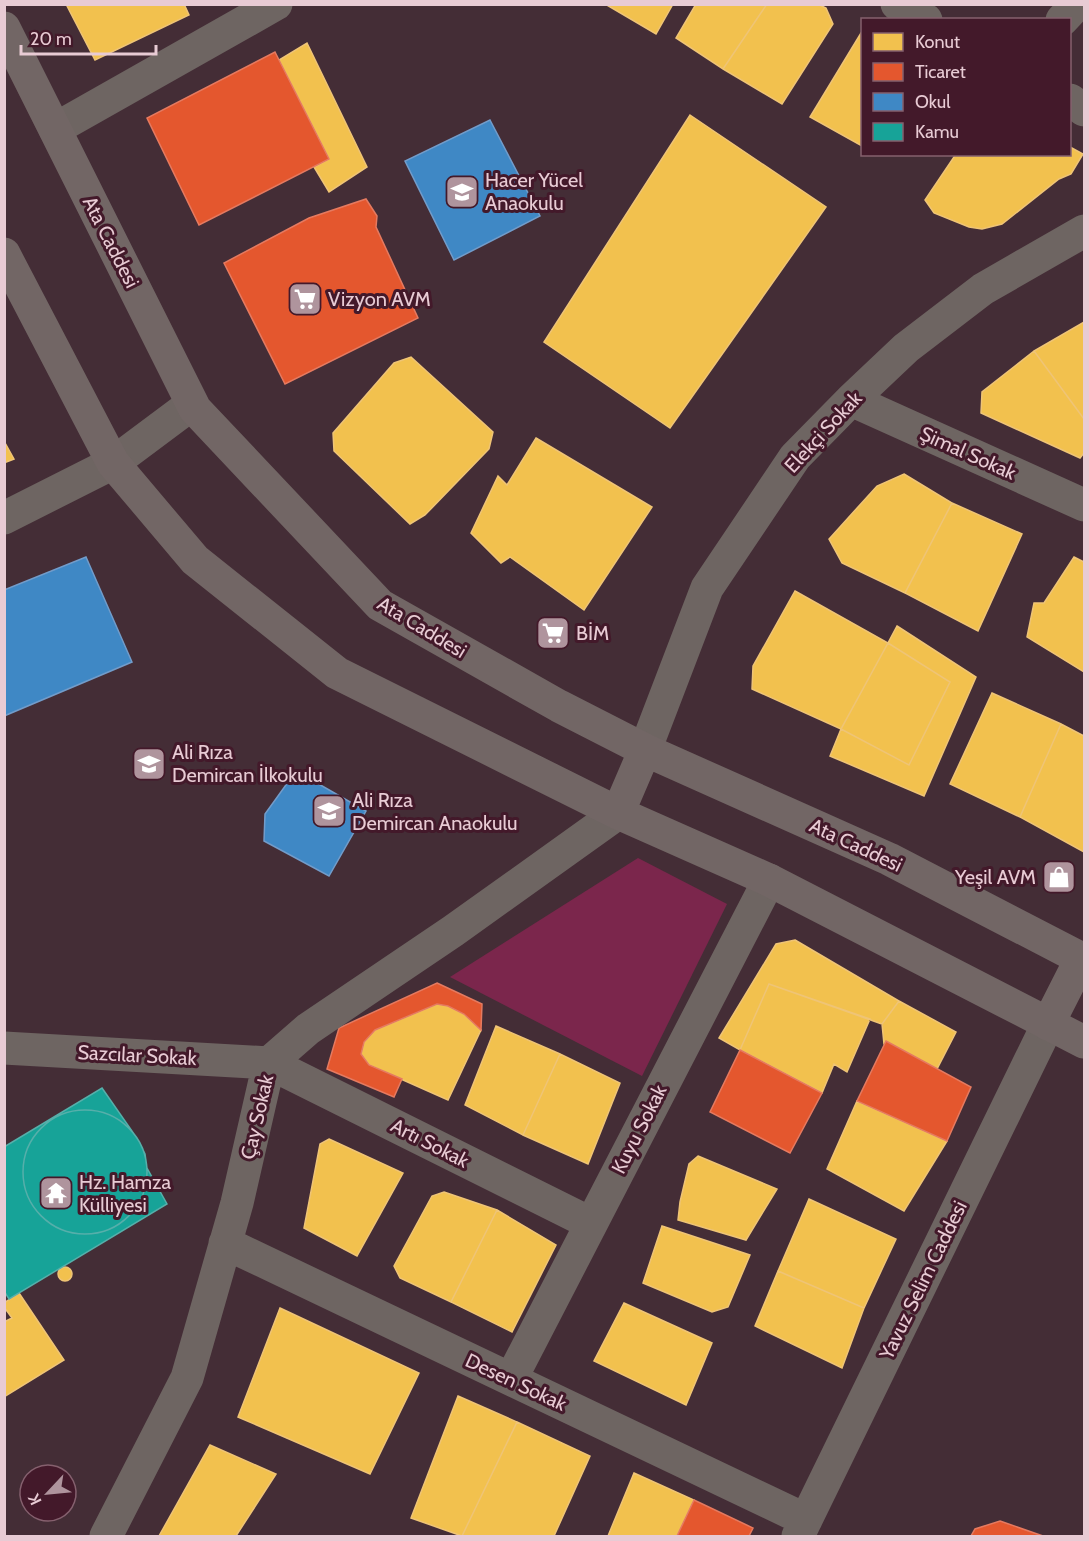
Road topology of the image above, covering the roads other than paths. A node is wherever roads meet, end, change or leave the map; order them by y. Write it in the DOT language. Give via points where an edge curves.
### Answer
graph roads {
  1 [pos="276,4"];
  2 [pos="897,4"];
  3 [pos="1077,4"];
  4 [pos="922,18"];
  5 [pos="1064,18"];
  6 [pos="4,28"];
  7 [pos="1071,101"];
  8 [pos="1084,110"];
  9 [pos="55,129"];
  10 [pos="1084,231"];
  11 [pos="4,254"];
  12 [pos="850,400"];
  13 [pos="192,404"];
  14 [pos="113,463"];
  15 [pos="1084,505"];
  16 [pos="4,518"];
  17 [pos="645,750"];
  18 [pos="618,813"];
  19 [pos="769,880"];
  20 [pos="1083,957"];
  21 [pos="1048,1024"];
  22 [pos="1084,1042"];
  23 [pos="4,1048"];
  24 [pos="269,1063"];
  25 [pos="590,1223"];
  26 [pos="225,1244"];
  27 [pos="511,1379"];
  28 [pos="802,1528"];
  29 [pos="106,1536"];
  1 -- 9 [label="street"];
  2 -- 4 [label="street"];
  3 -- 5 [label="street"];
  6 -- 9 [label="main road, Ata Caddesi"];
  7 -- 8 [label="street"];
  9 -- 13 [label="main road, Ata Caddesi"];
  10 -- 12 [label="street, Elekçi Sokak" via="983,289 906,348"];
  11 -- 14 [label="main road"];
  12 -- 15 [label="street, Şimal Sokak"];
  12 -- 17 [label="street, Elekçi Sokak" via="795,457 707,588"];
  13 -- 14 [label="street"];
  13 -- 17 [label="main road, Ata Caddesi" via="380,605"];
  14 -- 16 [label="street"];
  14 -- 18 [label="main road" via="195,560 337,673"];
  17 -- 18 [label="main road"];
  17 -- 20 [label="main road, Ata Caddesi" via="889,859"];
  18 -- 19 [label="main road"];
  18 -- 24 [label="street, Çay Sokak" via="453,932 308,1029"];
  19 -- 21 [label="main road"];
  19 -- 25 [label="street, Kuyu Sokak"];
  20 -- 21 [label="main road"];
  21 -- 22 [label="main road"];
  21 -- 28 [label="street, Yavuz Selim Caddesi"];
  23 -- 24 [label="street, Sazcılar Sokak"];
  24 -- 25 [label="street, Artı Sokak"];
  24 -- 26 [label="street, Çay Sokak"];
  25 -- 27 [label="street, Kuyu Sokak"];
  26 -- 27 [label="street, Desen Sokak"];
  26 -- 29 [label="street, Çay Sokak" via="187,1378"];
  27 -- 28 [label="street, Desen Sokak"];
}
